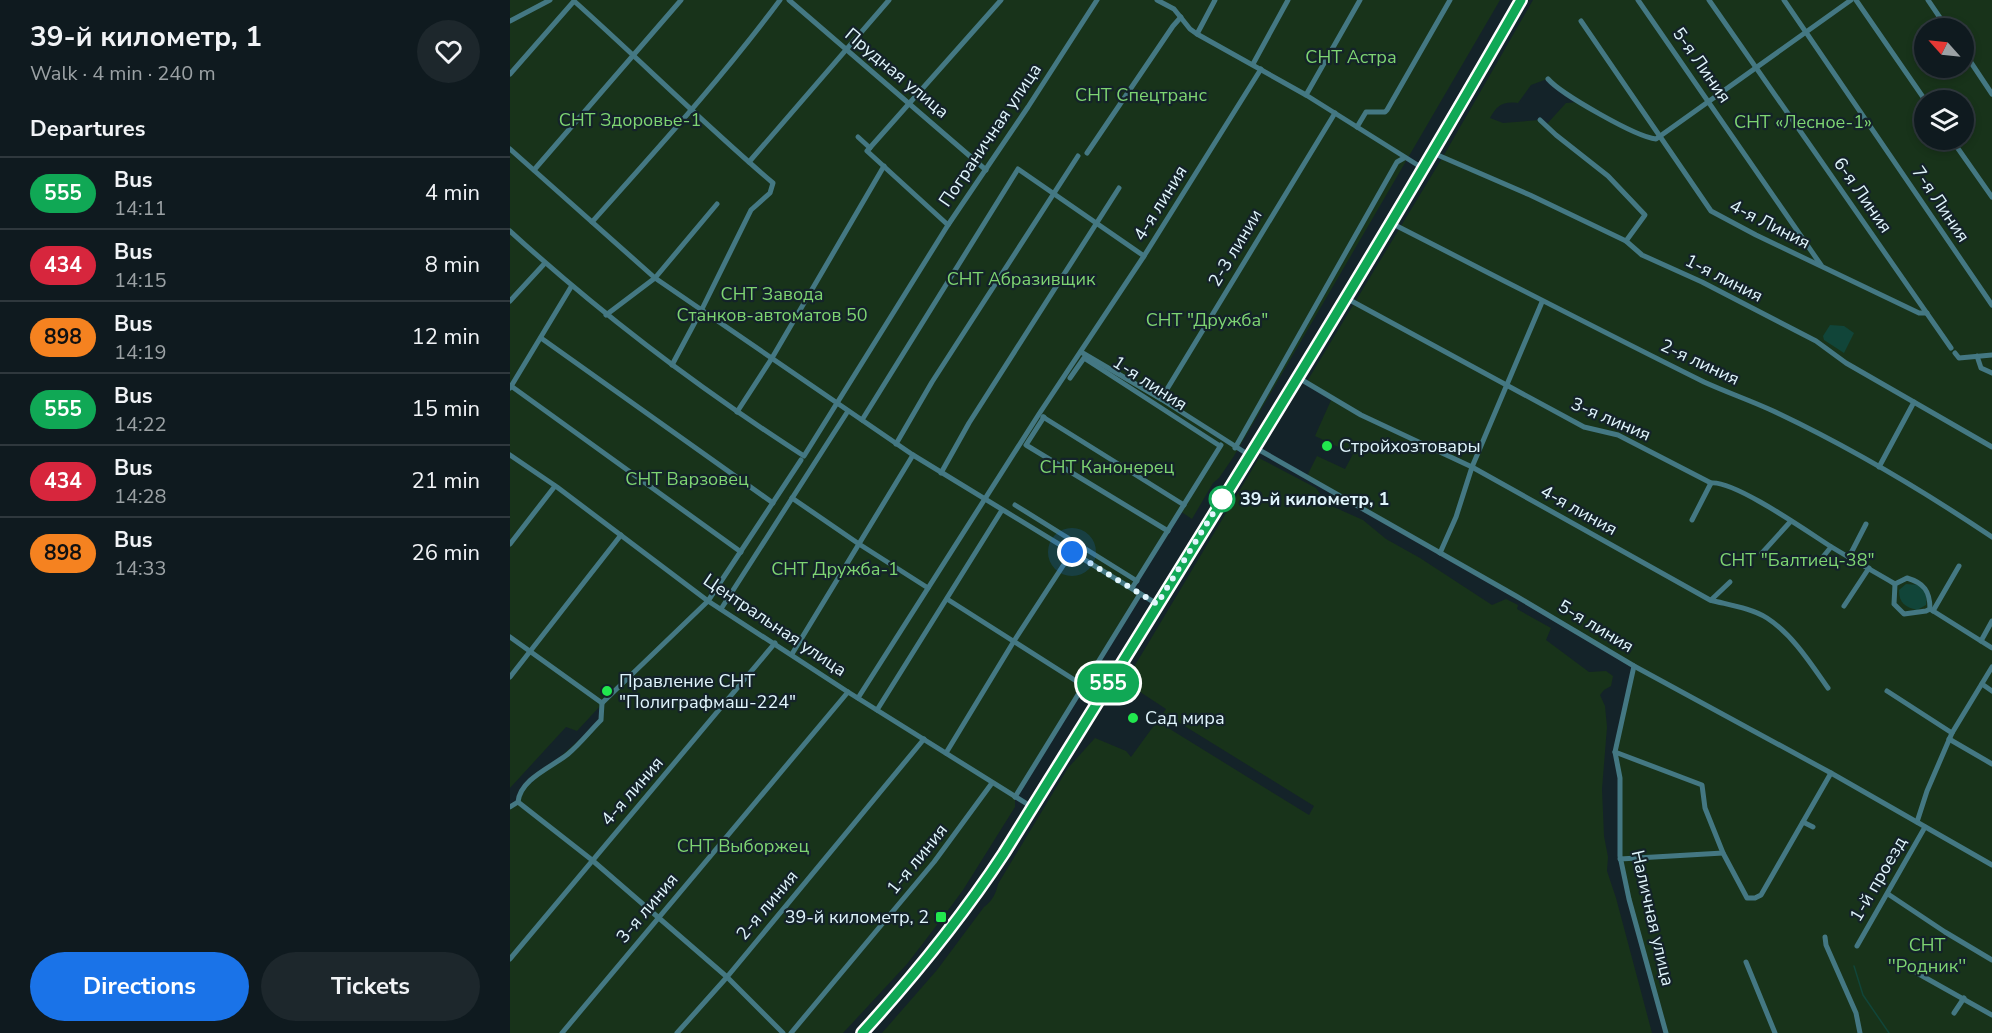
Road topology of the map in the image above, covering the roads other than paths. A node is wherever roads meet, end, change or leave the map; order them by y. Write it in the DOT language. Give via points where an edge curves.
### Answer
graph roads {
  1 [pos="550,0"];
  2 [pos="681,0"];
  3 [pos="780,0"];
  4 [pos="789,0"];
  5 [pos="889,0"];
  6 [pos="1001,0"];
  7 [pos="1097,0"];
  8 [pos="1157,0"];
  9 [pos="1215,0"];
  10 [pos="1288,0"];
  11 [pos="1360,0"];
  12 [pos="1450,0"];
  13 [pos="1520,0"];
  14 [pos="1638,0"];
  15 [pos="1709,0"];
  16 [pos="1784,0"];
  17 [pos="1851,0"];
  18 [pos="1856,0"];
  19 [pos="1928,0"];
  20 [pos="574,1"];
  21 [pos="1181,17"];
  22 [pos="1940,18"];
  23 [pos="510,21"];
  24 [pos="1581,21"];
  25 [pos="1805,32"];
  26 [pos="1197,34"];
  27 [pos="847,50"];
  28 [pos="634,55"];
  29 [pos="1252,64"];
  30 [pos="1755,67"];
  31 [pos="1974,67"];
  32 [pos="1261,69"];
  33 [pos="510,74"];
  34 [pos="1548,79"];
  35 [pos="1918,90"];
  36 [pos="1992,94"];
  37 [pos="1306,95"];
  38 [pos="910,102"];
  39 [pos="1709,102"];
  40 [pos="692,111"];
  41 [pos="1335,113"];
  42 [pos="1540,120"];
  43 [pos="1357,127"];
  44 [pos="1660,136"];
  45 [pos="858,137"];
  46 [pos="510,149"];
  47 [pos="868,150"];
  48 [pos="1959,150"];
  49 [pos="1087,153"];
  50 [pos="1433,153"];
  51 [pos="1078,156"];
  52 [pos="1404,158"];
  53 [pos="749,162"];
  54 [pos="884,166"];
  55 [pos="1424,169"];
  56 [pos="534,170"];
  57 [pos="986,170"];
  58 [pos="1119,188"];
  59 [pos="1054,194"];
  60 [pos="1992,197"];
  61 [pos="717,204"];
  62 [pos="592,222"];
  63 [pos="1096,223"];
  64 [pos="1391,223"];
  65 [pos="948,225"];
  66 [pos="510,231"];
  67 [pos="1626,242"];
  68 [pos="1144,256"];
  69 [pos="545,263"];
  70 [pos="1822,266"];
  71 [pos="655,278"];
  72 [pos="572,286"];
  73 [pos="1346,298"];
  74 [pos="510,301"];
  75 [pos="1542,302"];
  76 [pos="1992,305"];
  77 [pos="702,309"];
  78 [pos="1927,313"];
  79 [pos="606,315"];
  80 [pos="541,338"];
  81 [pos="1081,352"];
  82 [pos="1992,355"];
  83 [pos="1977,356"];
  84 [pos="772,358"];
  85 [pos="672,365"];
  86 [pos="1992,373"];
  87 [pos="1297,377"];
  88 [pos="1070,378"];
  89 [pos="1507,386"];
  90 [pos="511,387"];
  91 [pos="1161,399"];
  92 [pos="1914,402"];
  93 [pos="837,403"];
  94 [pos="848,411"];
  95 [pos="737,412"];
  96 [pos="1041,416"];
  97 [pos="862,420"];
  98 [pos="1222,443"];
  99 [pos="896,444"];
  100 [pos="1235,447"];
  101 [pos="1254,447"];
  102 [pos="1992,447"];
  103 [pos="510,455"];
  104 [pos="914,455"];
  105 [pos="1249,455"];
  106 [pos="803,458"];
  107 [pos="1472,467"];
  108 [pos="1879,467"];
  109 [pos="941,472"];
  110 [pos="1712,483"];
  111 [pos="555,486"];
  112 [pos="792,498"];
  113 [pos="985,500"];
  114 [pos="774,503"];
  115 [pos="1015,505"];
  116 [pos="1184,505"];
  117 [pos="1002,510"];
  118 [pos="1692,520"];
  119 [pos="1791,521"];
  120 [pos="1866,524"];
  121 [pos="1168,531"];
  122 [pos="621,535"];
  123 [pos="1992,537"];
  124 [pos="510,544"];
  125 [pos="859,544"];
  126 [pos="1832,547"];
  127 [pos="741,552"];
  128 [pos="1072,552"];
  129 [pos="1440,553"];
  130 [pos="1762,553"];
  131 [pos="1849,557"];
  132 [pos="1818,563"];
  133 [pos="1959,566"];
  134 [pos="1869,568"];
  135 [pos="1137,581"];
  136 [pos="1730,582"];
  137 [pos="1895,584"];
  138 [pos="928,588"];
  139 [pos="1132,588"];
  140 [pos="1140,594"];
  141 [pos="947,599"];
  142 [pos="1711,600"];
  143 [pos="708,601"];
  144 [pos="1157,604"];
  145 [pos="1844,606"];
  146 [pos="721,609"];
  147 [pos="1931,610"];
  148 [pos="1992,621"];
  149 [pos="510,637"];
  150 [pos="1014,641"];
  151 [pos="1981,641"];
  152 [pos="776,643"];
  153 [pos="1992,648"];
  154 [pos="530,651"];
  155 [pos="792,654"];
  156 [pos="1634,666"];
  157 [pos="1992,667"];
  158 [pos="510,677"];
  159 [pos="1982,684"];
  160 [pos="1084,686"];
  161 [pos="1828,688"];
  162 [pos="1887,691"];
  163 [pos="848,692"];
  164 [pos="1992,692"];
  165 [pos="858,698"];
  166 [pos="602,703"];
  167 [pos="877,710"];
  168 [pos="1951,736"];
  169 [pos="924,739"];
  170 [pos="1616,752"];
  171 [pos="946,753"];
  172 [pos="1992,764"];
  173 [pos="1831,773"];
  174 [pos="992,783"];
  175 [pos="1015,797"];
  176 [pos="518,802"];
  177 [pos="510,807"];
  178 [pos="1032,807"];
  179 [pos="1803,822"];
  180 [pos="1917,822"];
  181 [pos="1813,827"];
  182 [pos="1925,827"];
  183 [pos="1723,853"];
  184 [pos="1620,859"];
  185 [pos="592,860"];
  186 [pos="1992,865"];
  187 [pos="1888,894"];
  188 [pos="657,918"];
  189 [pos="1825,937"];
  190 [pos="1857,946"];
  191 [pos="510,959"];
  192 [pos="1992,960"];
  193 [pos="1746,962"];
  194 [pos="1917,973"];
  195 [pos="727,977"];
  196 [pos="1964,998"];
  197 [pos="1954,1013"];
  198 [pos="1992,1015"];
  199 [pos="562,1033"];
  200 [pos="677,1033"];
  201 [pos="783,1033"];
  202 [pos="791,1033"];
  203 [pos="862,1033"];
  204 [pos="1666,1033"];
  205 [pos="1775,1033"];
  206 [pos="1860,1033"];
  1 -- 23 [label="street"];
  2 -- 28 [label="street"];
  3 -- 40 [label="street"];
  4 -- 27 [label="street, Прудная улица"];
  5 -- 27 [label="street"];
  6 -- 38 [label="street"];
  7 -- 57 [label="street, Пограничная улица"];
  8 -- 21 [label="street"];
  9 -- 26 [label="street"];
  10 -- 29 [label="street"];
  11 -- 37 [label="street"];
  12 -- 43 [label="street" via="1387,110 1366,112"];
  13 -- 50 [label="main road"];
  14 -- 39 [label="street, 5-я Линия"];
  15 -- 30 [label="street, 6-я Линия"];
  16 -- 25 [label="street, 7-я Линия"];
  17 -- 25 [label="street"];
  18 -- 35 [label="street"];
  19 -- 22 [label="street"];
  20 -- 28 [label="street"];
  20 -- 33 [label="street"];
  21 -- 26 [label="street"];
  21 -- 49 [label="street"];
  24 -- 44 [label="street, 4-я Линия"];
  25 -- 30 [label="street"];
  25 -- 76 [label="street, 7-я Линия"];
  26 -- 29 [label="street"];
  27 -- 38 [label="street, Прудная улица"];
  27 -- 53 [label="street"];
  28 -- 40 [label="street"];
  28 -- 56 [label="street"];
  29 -- 32 [label="street"];
  30 -- 39 [label="street"];
  30 -- 78 [label="street, 6-я Линия"];
  31 -- 36 [label="street"];
  32 -- 37 [label="street"];
  32 -- 68 [label="street, 4-я линия"];
  34 -- 44 [label="street" via="1562,92 1619,124 1649,138"];
  37 -- 41 [label="street"];
  38 -- 47 [label="street"];
  38 -- 57 [label="street, Прудная улица"];
  39 -- 44 [label="street"];
  39 -- 70 [label="street, 5-я Линия"];
  40 -- 53 [label="street"];
  40 -- 62 [label="street"];
  41 -- 43 [label="street"];
  41 -- 91 [label="street, 2-3 линии"];
  42 -- 67 [label="street" via="1608,176 1645,215"];
  43 -- 52 [label="street"];
  44 -- 70 [label="street, 4-я Линия" via="1711,211"];
  45 -- 47 [label="street, Пограничная улица"];
  46 -- 56 [label="street"];
  47 -- 54 [label="street, Пограничная улица"];
  48 -- 60 [label="street"];
  50 -- 55 [label="main road"];
  50 -- 67 [label="street, 1-я линия"];
  51 -- 59 [label="street"];
  52 -- 55 [label="street"];
  52 -- 100 [label="street" via="1397,162"];
  53 -- 77 [label="street" via="773,183 770,193 751,210"];
  54 -- 65 [label="street, Пограничная улица"];
  54 -- 84 [label="street"];
  55 -- 64 [label="main road"];
  56 -- 62 [label="street"];
  57 -- 65 [label="street, Пограничная улица"];
  58 -- 63 [label="street"];
  59 -- 63 [label="street"];
  59 -- 97 [label="street" via="1018,169"];
  59 -- 99 [label="street"];
  61 -- 71 [label="street"];
  62 -- 71 [label="street"];
  63 -- 68 [label="street"];
  63 -- 109 [label="street"];
  64 -- 73 [label="main road"];
  64 -- 75 [label="street, 2-я линия"];
  65 -- 93 [label="street"];
  66 -- 69 [label="street"];
  67 -- 92 [label="street, 1-я линия" via="1642,255 1816,341"];
  68 -- 81 [label="street, 4-я линия"];
  69 -- 72 [label="street"];
  69 -- 74 [label="street"];
  70 -- 78 [label="street, 4-я Линия" via="1917,312"];
  71 -- 77 [label="street"];
  71 -- 79 [label="street"];
  72 -- 79 [label="street"];
  72 -- 80 [label="street"];
  73 -- 87 [label="main road"];
  73 -- 89 [label="street, 3-я линия"];
  75 -- 89 [label="street"];
  75 -- 108 [label="street, 2-я линия" via="1719,389 1771,410"];
  77 -- 84 [label="street"];
  77 -- 85 [label="street"];
  78 -- 83 [label="street, 6-я Линия" via="1959,358"];
  79 -- 85 [label="street"];
  80 -- 90 [label="street"];
  80 -- 114 [label="street"];
  81 -- 91 [label="street"];
  81 -- 96 [label="street, 4-я линия"];
  82 -- 83 [label="street"];
  83 -- 86 [label="street" via="1981,368"];
  84 -- 93 [label="street"];
  84 -- 95 [label="street"];
  85 -- 95 [label="street"];
  87 -- 101 [label="main road"];
  87 -- 107 [label="street, 4-я линия" via="1361,414"];
  88 -- 98 [label="street, 1-я линия" via="1084,358"];
  89 -- 107 [label="street"];
  89 -- 110 [label="street, 3-я линия" via="1584,427 1618,435"];
  90 -- 127 [label="street"];
  91 -- 98 [label="street"];
  92 -- 102 [label="street, 1-я линия"];
  92 -- 108 [label="street"];
  93 -- 94 [label="street"];
  93 -- 106 [label="street"];
  94 -- 97 [label="street"];
  94 -- 112 [label="street"];
  95 -- 106 [label="street"];
  96 -- 113 [label="street"];
  96 -- 116 [label="street"];
  96 -- 121 [label="street" via="1026,445"];
  97 -- 99 [label="street"];
  98 -- 100 [label="street"];
  98 -- 116 [label="street"];
  99 -- 104 [label="street"];
  100 -- 105 [label="street"];
  101 -- 105 [label="main road"];
  101 -- 129 [label="street, 5-я линия"];
  103 -- 111 [label="street, Центральная улица"];
  104 -- 109 [label="street"];
  104 -- 125 [label="street"];
  105 -- 144 [label="main road"];
  106 -- 114 [label="street"];
  107 -- 129 [label="street"];
  107 -- 142 [label="street, 4-я линия"];
  108 -- 123 [label="street, 2-я линия"];
  109 -- 113 [label="street"];
  110 -- 118 [label="street"];
  110 -- 119 [label="street, 3-я линия" via="1735,489"];
  111 -- 122 [label="street, Центральная улица"];
  111 -- 124 [label="street"];
  112 -- 125 [label="street"];
  112 -- 146 [label="street"];
  113 -- 117 [label="street"];
  113 -- 138 [label="street"];
  114 -- 127 [label="street"];
  115 -- 135 [label="street"];
  116 -- 121 [label="street"];
  117 -- 128 [label="street"];
  117 -- 141 [label="street"];
  119 -- 126 [label="street, 3-я линия"];
  119 -- 130 [label="street"];
  120 -- 131 [label="street"];
  121 -- 135 [label="street"];
  122 -- 143 [label="street, Центральная улица"];
  122 -- 154 [label="street"];
  125 -- 138 [label="street"];
  125 -- 155 [label="street"];
  126 -- 131 [label="street, 3-я линия"];
  126 -- 132 [label="street"];
  127 -- 143 [label="street"];
  128 -- 139 [label="street"];
  128 -- 150 [label="street"];
  129 -- 156 [label="street, 5-я линия"];
  131 -- 134 [label="street, 3-я линия"];
  133 -- 147 [label="street"];
  134 -- 137 [label="street, 3-я линия"];
  134 -- 145 [label="street"];
  135 -- 139 [label="street"];
  136 -- 142 [label="street"];
  137 -- 147 [label="street" via="1907,578 1919,581 1929,596"];
  137 -- 147 [label="street" via="1893,604 1904,614"];
  138 -- 165 [label="street"];
  139 -- 140 [label="street"];
  140 -- 144 [label="street"];
  140 -- 160 [label="street"];
  141 -- 150 [label="street"];
  141 -- 167 [label="street"];
  142 -- 161 [label="street, 4-я линия" via="1768,619 1797,646"];
  143 -- 146 [label="street, Центральная улица"];
  143 -- 166 [label="street"];
  144 -- 178 [label="main road"];
  146 -- 152 [label="street, Центральная улица"];
  147 -- 151 [label="street"];
  148 -- 151 [label="street"];
  149 -- 154 [label="street"];
  150 -- 160 [label="street"];
  150 -- 171 [label="street"];
  151 -- 153 [label="street"];
  152 -- 155 [label="street, Центральная улица"];
  152 -- 185 [label="street, 4-я линия"];
  154 -- 158 [label="street"];
  154 -- 166 [label="street"];
  155 -- 163 [label="street, Центральная улица"];
  156 -- 170 [label="street, Наличная улица"];
  156 -- 173 [label="street, 5-я линия"];
  157 -- 159 [label="street"];
  159 -- 164 [label="street"];
  159 -- 168 [label="street"];
  160 -- 175 [label="street"];
  162 -- 168 [label="street"];
  163 -- 165 [label="street, Центральная улица"];
  163 -- 188 [label="street, 3-я линия"];
  165 -- 167 [label="street, Центральная улица"];
  166 -- 176 [label="street" via="601,720 567,754 533,778 521,790"];
  167 -- 169 [label="street, Центральная улица"];
  168 -- 172 [label="street"];
  168 -- 180 [label="street"];
  169 -- 171 [label="street, Центральная улица"];
  169 -- 195 [label="street, 2-я линия"];
  170 -- 183 [label="street" via="1702,785 1705,808"];
  170 -- 184 [label="street, Наличная улица" via="1620,778"];
  171 -- 174 [label="street, Центральная улица"];
  173 -- 179 [label="street"];
  173 -- 180 [label="street, 5-я линия"];
  174 -- 175 [label="street, Центральная улица"];
  174 -- 202 [label="street, 1-я линия" via="934,862"];
  175 -- 178 [label="street, Центральная улица"];
  176 -- 177 [label="street"];
  176 -- 185 [label="street"];
  178 -- 203 [label="main road" via="972,900"];
  179 -- 181 [label="street"];
  179 -- 183 [label="street" via="1761,895 1755,898 1747,898"];
  180 -- 182 [label="street, 5-я линия"];
  182 -- 186 [label="street, 5-я линия"];
  182 -- 187 [label="street, 1-й проезд"];
  183 -- 184 [label="street"];
  184 -- 204 [label="street, Наличная улица"];
  185 -- 188 [label="street"];
  185 -- 191 [label="street, 4-я линия"];
  187 -- 190 [label="street, 1-й проезд"];
  187 -- 192 [label="street"];
  188 -- 195 [label="street"];
  188 -- 199 [label="street, 3-я линия"];
  189 -- 206 [label="street" via="1856,1013"];
  193 -- 205 [label="street"];
  194 -- 196 [label="street"];
  195 -- 200 [label="street, 2-я линия"];
  195 -- 201 [label="street"];
  196 -- 197 [label="street"];
  196 -- 198 [label="street"];
}
